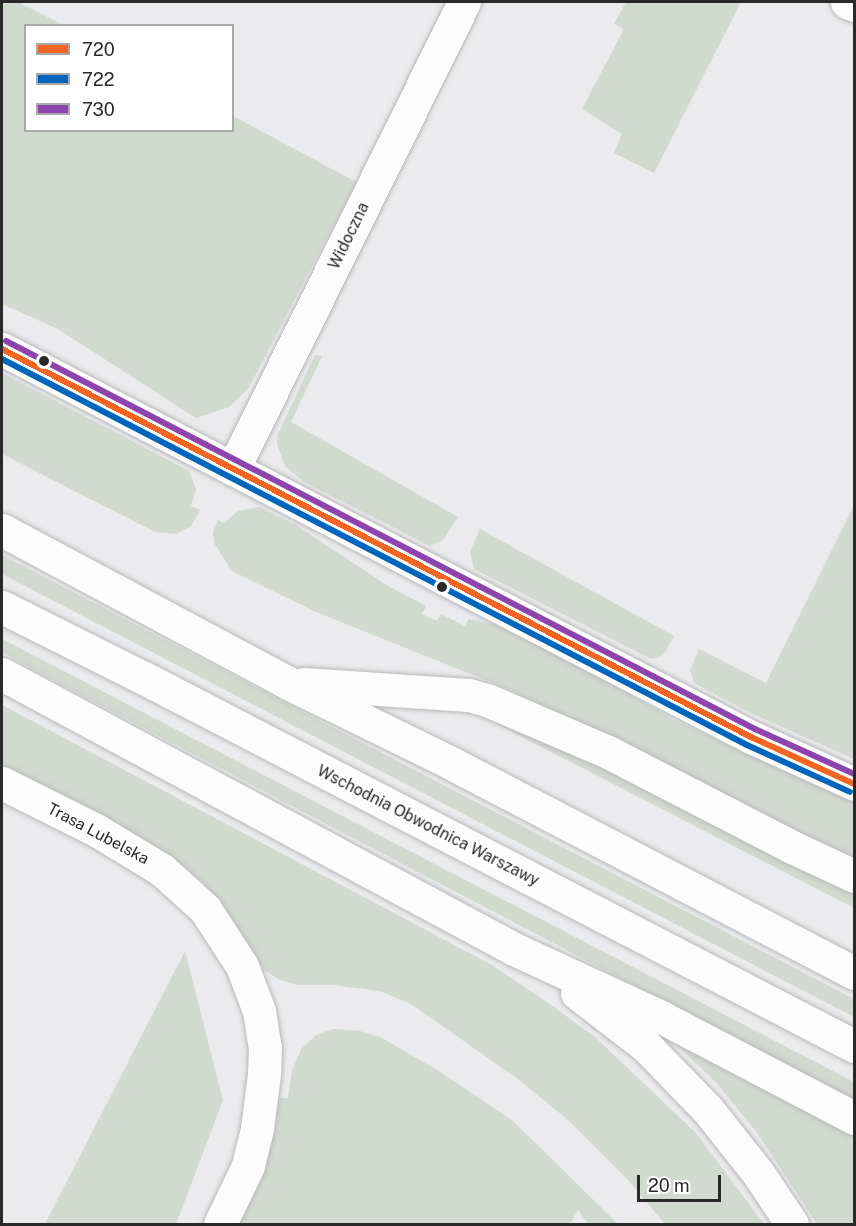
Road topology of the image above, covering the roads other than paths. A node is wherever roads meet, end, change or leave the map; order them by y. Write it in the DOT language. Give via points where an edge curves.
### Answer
graph roads {
  1 [pos="464,2"];
  2 [pos="847,2"];
  3 [pos="855,5"];
  4 [pos="2,349"];
  5 [pos="233,470"];
  6 [pos="2,530"];
  7 [pos="2,607"];
  8 [pos="2,674"];
  9 [pos="288,682"];
  10 [pos="2,783"];
  11 [pos="855,784"];
  12 [pos="855,876"];
  13 [pos="514,949"];
  14 [pos="855,973"];
  15 [pos="855,1046"];
  16 [pos="855,1118"];
  17 [pos="220,1224"];
  18 [pos="792,1224"];
  1 -- 5 [label="main road, Widoczna"];
  2 -- 3 [label="main road"];
  4 -- 5 [label="main road"];
  5 -- 11 [label="main road" via="751,737"];
  6 -- 9 [label="main road"];
  7 -- 15 [label="main road, Wschodnia Obwodnica Warszawy"];
  8 -- 13 [label="main road"];
  9 -- 12 [label="main road" via="469,695 487,700 608,752"];
  9 -- 14 [label="main road"];
  10 -- 17 [label="main road, Trasa Lubelska" via="96,830 162,870 205,909 242,966 259,1011 265,1047 264,1074 248,1166"];
  13 -- 16 [label="main road" via="663,1018"];
  13 -- 18 [label="main road" via="647,1047 708,1110"];
}
